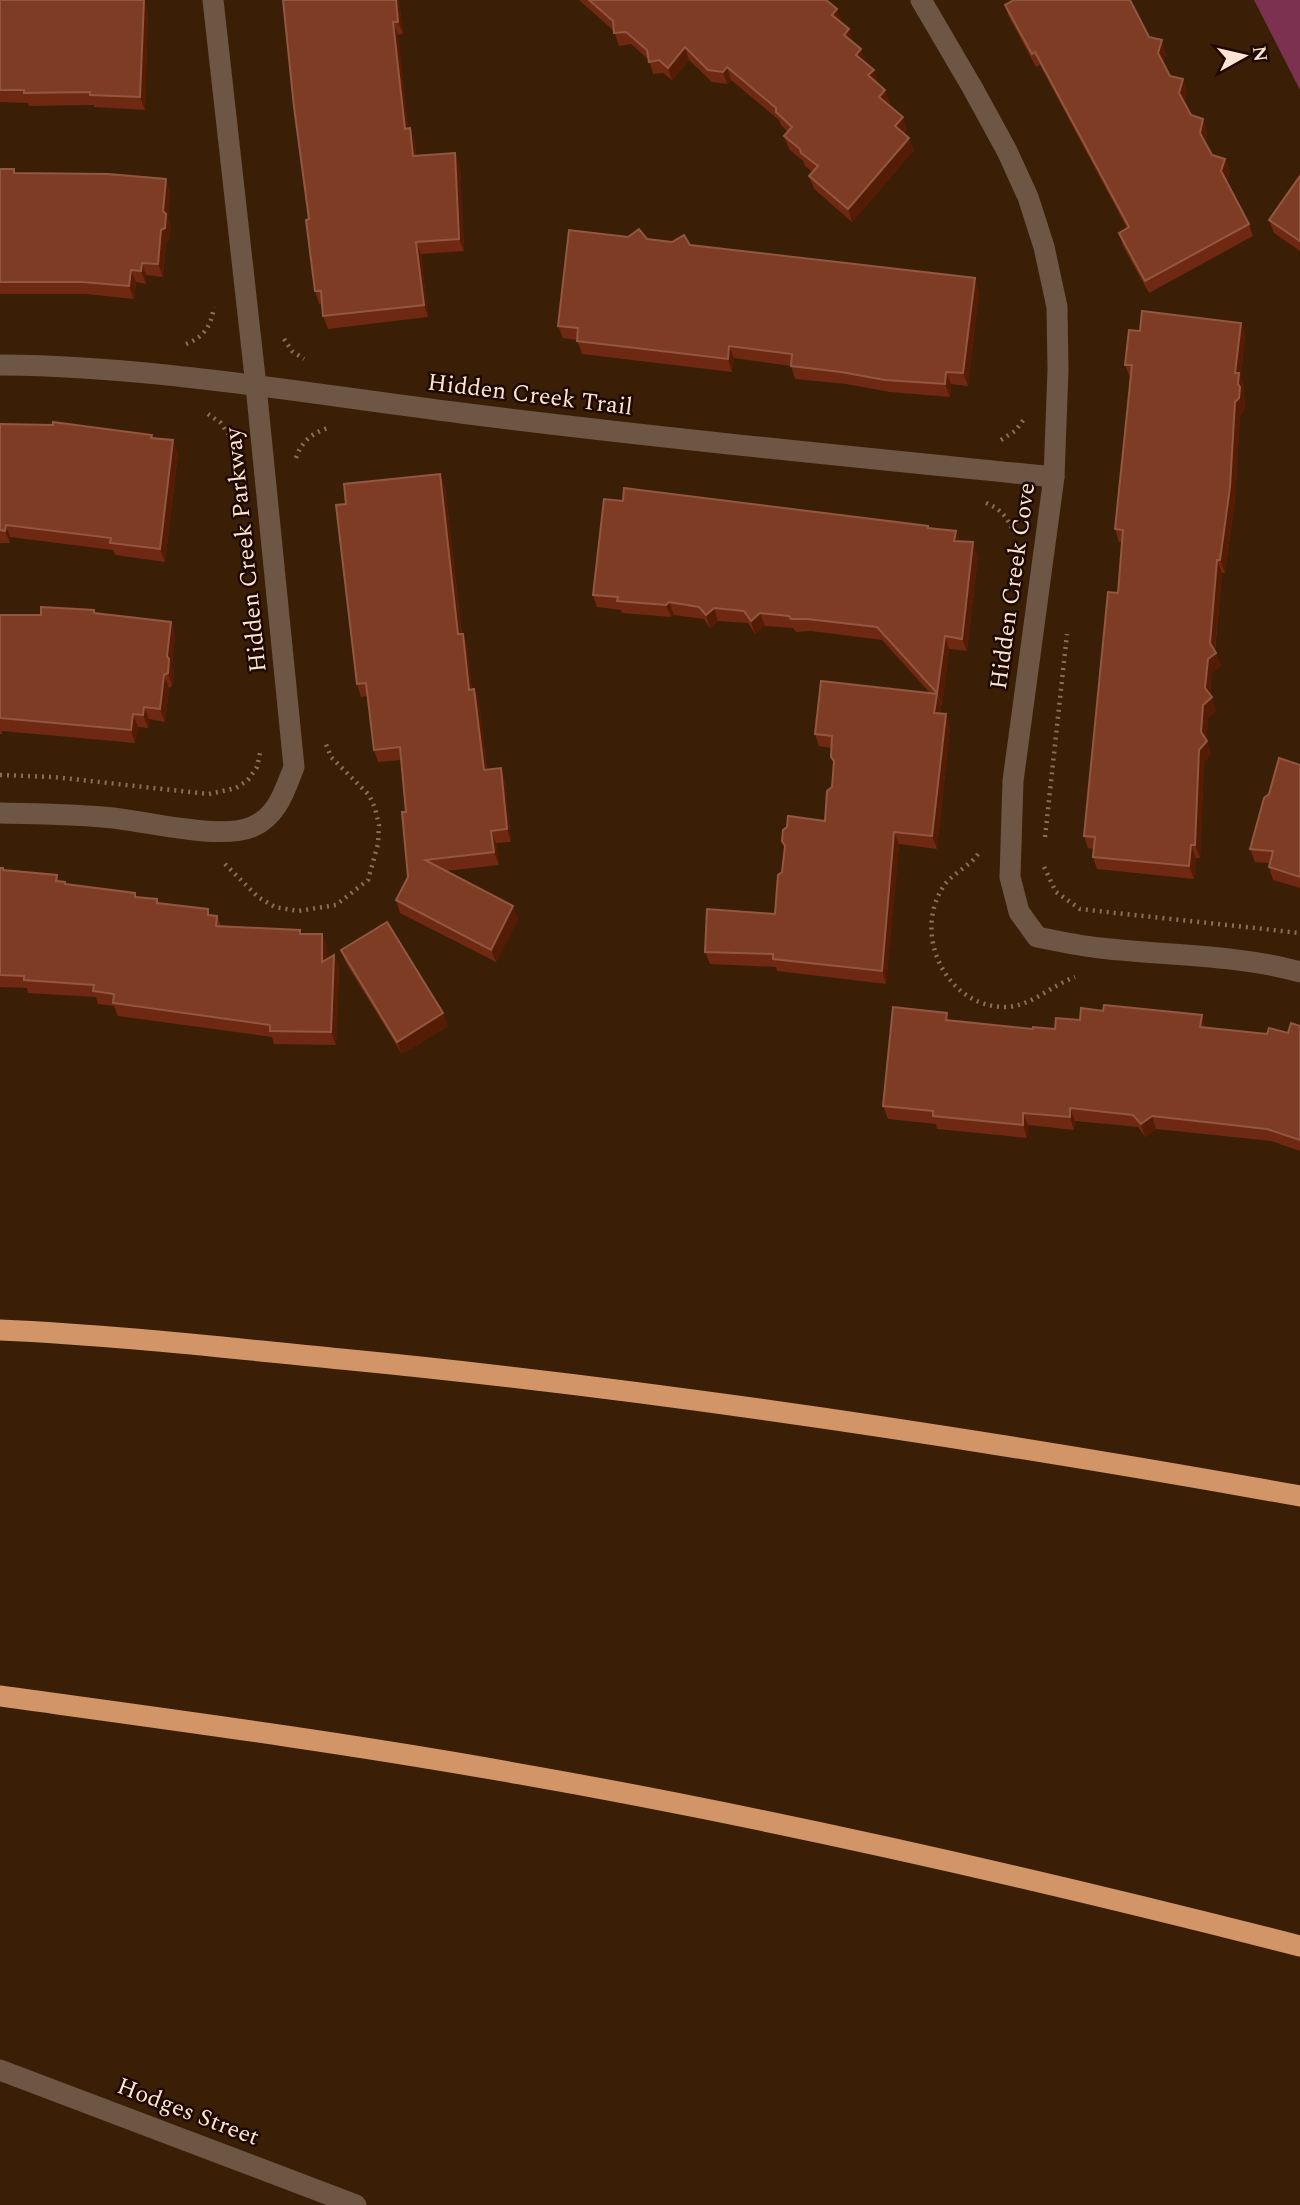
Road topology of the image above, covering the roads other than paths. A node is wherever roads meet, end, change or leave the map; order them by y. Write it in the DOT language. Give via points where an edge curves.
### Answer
graph roads {
  1 [pos="213,0"];
  2 [pos="921,0"];
  3 [pos="0,365"];
  4 [pos="256,386"];
  5 [pos="1054,477"];
  6 [pos="0,813"];
  7 [pos="1300,972"];
  8 [pos="0,1330"];
  9 [pos="1300,1496"];
  10 [pos="0,1696"];
  11 [pos="1300,1946"];
  12 [pos="0,2070"];
  13 [pos="356,2205"];
  1 -- 4 [label="street, Hidden Creek Parkway"];
  2 -- 5 [label="street, Hidden Creek Cove" via="1007,152 1044,247 1057,307"];
  3 -- 4 [label="street, Hidden Creek Trail" via="93,368"];
  4 -- 5 [label="street, Hidden Creek Trail" via="645,436"];
  4 -- 6 [label="street, Hidden Creek Parkway" via="294,767 282,799 268,818 239,831"];
  5 -- 7 [label="street, Hidden Creek Cove" via="1013,781 1010,877 1018,912 1037,937 1099,948 1252,962"];
  8 -- 9 [label="highway" via="514,1376 801,1413"];
  10 -- 11 [label="highway" via="518,1773 654,1799 934,1858"];
  12 -- 13 [label="street, Hodges Street"];
}
